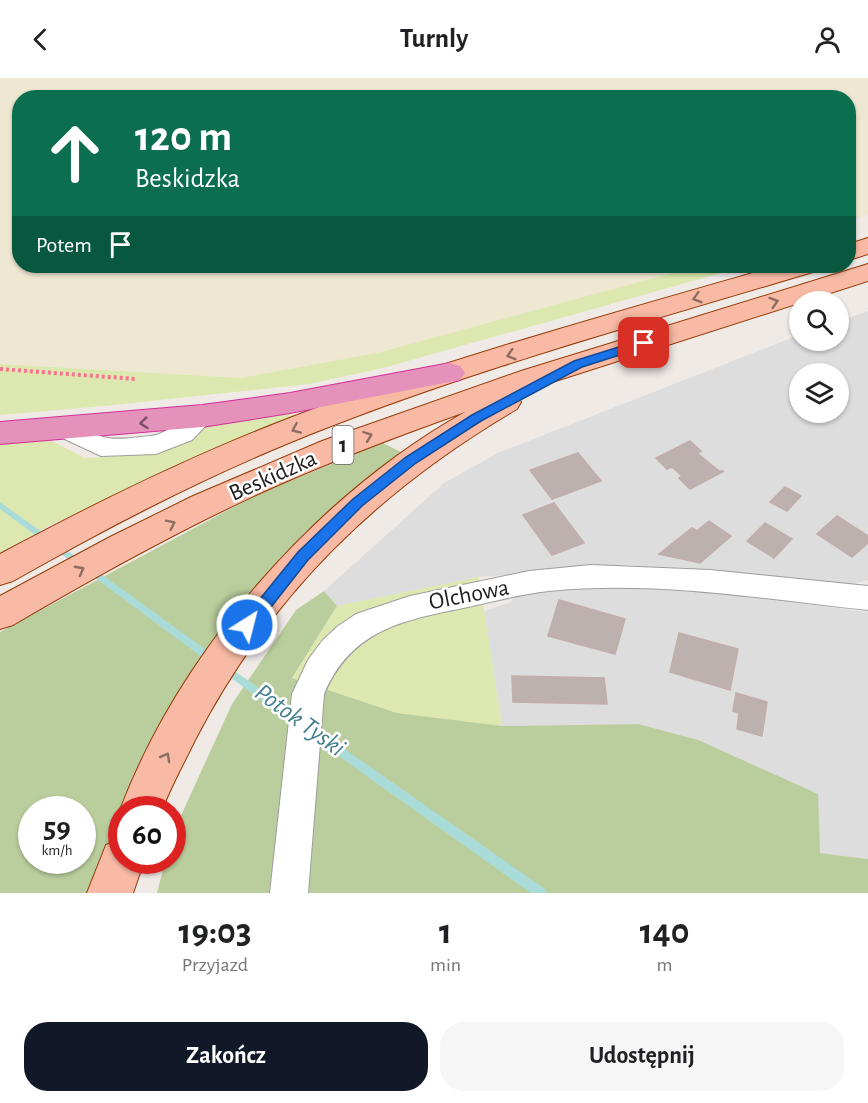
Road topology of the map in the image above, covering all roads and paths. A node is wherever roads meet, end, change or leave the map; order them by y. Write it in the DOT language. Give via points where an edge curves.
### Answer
graph roads {
  1 [pos="868,272"];
  2 [pos="781,273"];
  3 [pos="578,364"];
  4 [pos="0,369"];
  5 [pos="450,373"];
  6 [pos="136,379"];
  7 [pos="0,433"];
  8 [pos="9,566"];
  9 [pos="868,598"];
  10 [pos="0,614"];
  11 [pos="146,796"];
  12 [pos="117,874"];
  13 [pos="110,893"];
  14 [pos="288,893"];
  3 -- 1 [label="main road, Beskidzka / 1, one-way"];
  2 -- 5 [label="main road, Beskidzka / 1, one-way"];
  10 -- 3 [label="main road, Beskidzka / 1, one-way" via="118,549 330,450 467,399"];
  11 -- 3 [label="main road, one-way" via="208,680 260,607 303,556 350,510 411,460 476,418"];
  4 -- 6 [label="path"];
  5 -- 7 [label="highway" via="202,416"];
  5 -- 8 [label="main road, Beskidzka / 1, one-way" via="310,423 204,467"];
  9 -- 14 [label="street, Olchowa" via="674,579 550,579 396,610 367,622 328,656 314,676 308,694"];
  12 -- 13 [label="main road"];
}
